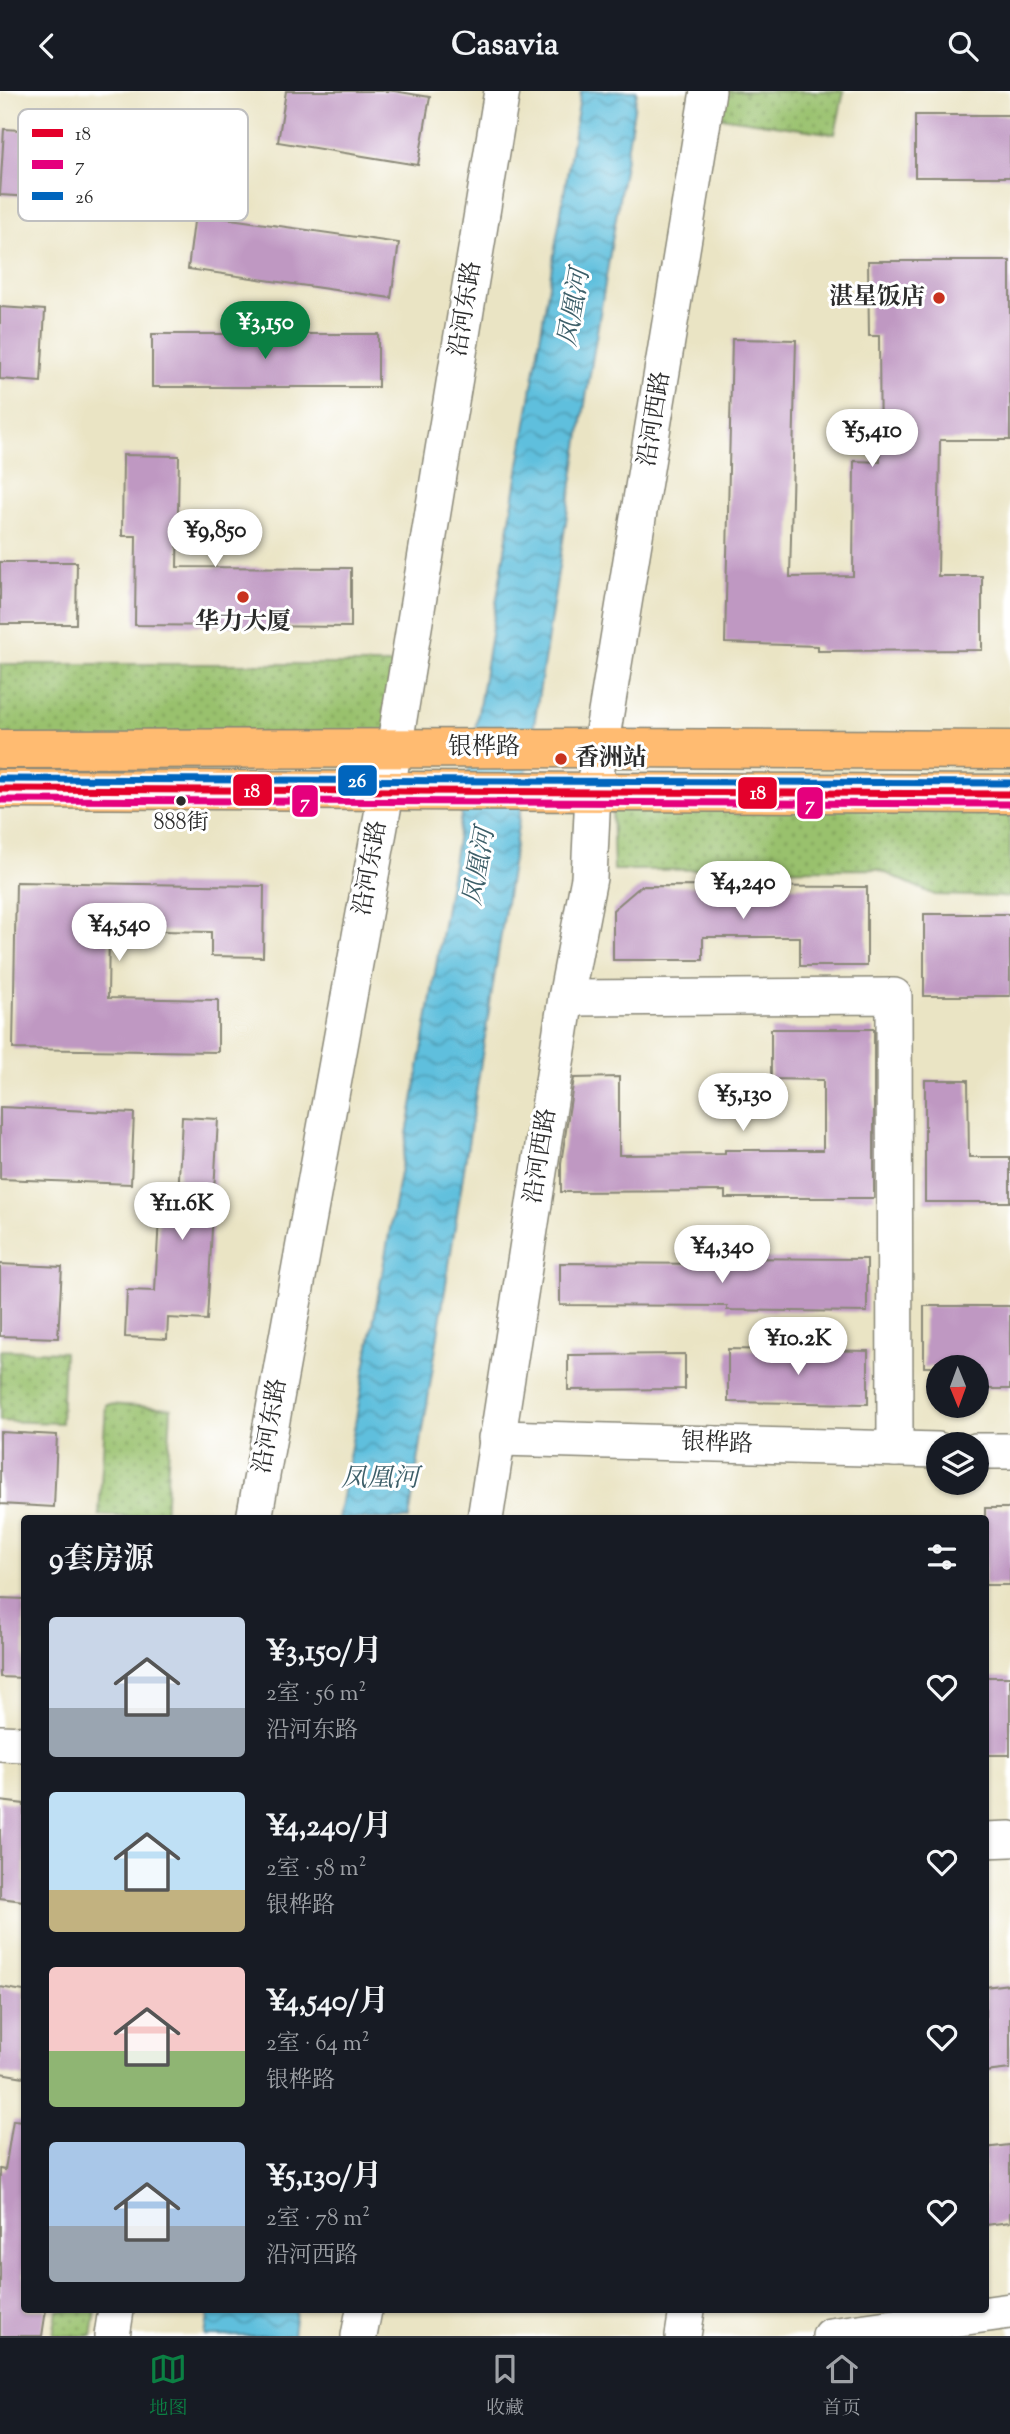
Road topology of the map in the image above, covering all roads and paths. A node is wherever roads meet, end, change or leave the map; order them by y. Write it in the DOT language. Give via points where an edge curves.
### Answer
graph roads {
  1 [pos="502,91"];
  2 [pos="708,91"];
  3 [pos="601,748"];
  4 [pos="0,749"];
  5 [pos="394,749"];
  6 [pos="1010,750"];
  7 [pos="0,789"];
  8 [pos="384,792"];
  9 [pos="593,792"];
  10 [pos="1010,794"];
  11 [pos="566,998"];
  12 [pos="496,1438"];
  13 [pos="895,1448"];
  14 [pos="926,1449"];
  15 [pos="989,1451"];
  16 [pos="1010,1451"];
  17 [pos="255,1515"];
  18 [pos="486,1515"];
  19 [pos="0,1743"];
  20 [pos="21,1744"];
  21 [pos="1010,1839"];
  22 [pos="989,1840"];
  23 [pos="1010,2311"];
  24 [pos="116,2313"];
  25 [pos="363,2313"];
  26 [pos="687,2313"];
  27 [pos="112,2336"];
  28 [pos="359,2336"];
  29 [pos="683,2336"];
  30 [pos="830,2336"];
  1 -- 5 [label="street, 沿河东路"];
  2 -- 3 [label="street, 沿河西路"];
  3 -- 5 [label="main road, 银桦路"];
  3 -- 6 [label="main road, 银桦路"];
  3 -- 9 [label="street, 沿河西路"];
  4 -- 5 [label="main road, 银桦路"];
  5 -- 8 [label="street, 沿河东路"];
  7 -- 8 [label="main road, 银桦路"];
  8 -- 9 [label="main road, 银桦路"];
  8 -- 17 [label="street, 沿河东路"];
  9 -- 10 [label="main road, 银桦路"];
  9 -- 11 [label="street, 沿河西路" via="589,878"];
  11 -- 12 [label="street, 沿河西路"];
  11 -- 13 [label="street" via="894,996"];
  12 -- 13 [label="street, 银桦路"];
  12 -- 18 [label="street, 沿河西路"];
  13 -- 14 [label="street, 银桦路"];
  15 -- 16 [label="street"];
  19 -- 20 [label="street"];
  21 -- 22 [label="street"];
  23 -- 30 [label="street"];
  24 -- 27 [label="street"];
  25 -- 28 [label="street"];
  26 -- 29 [label="street"];
}
